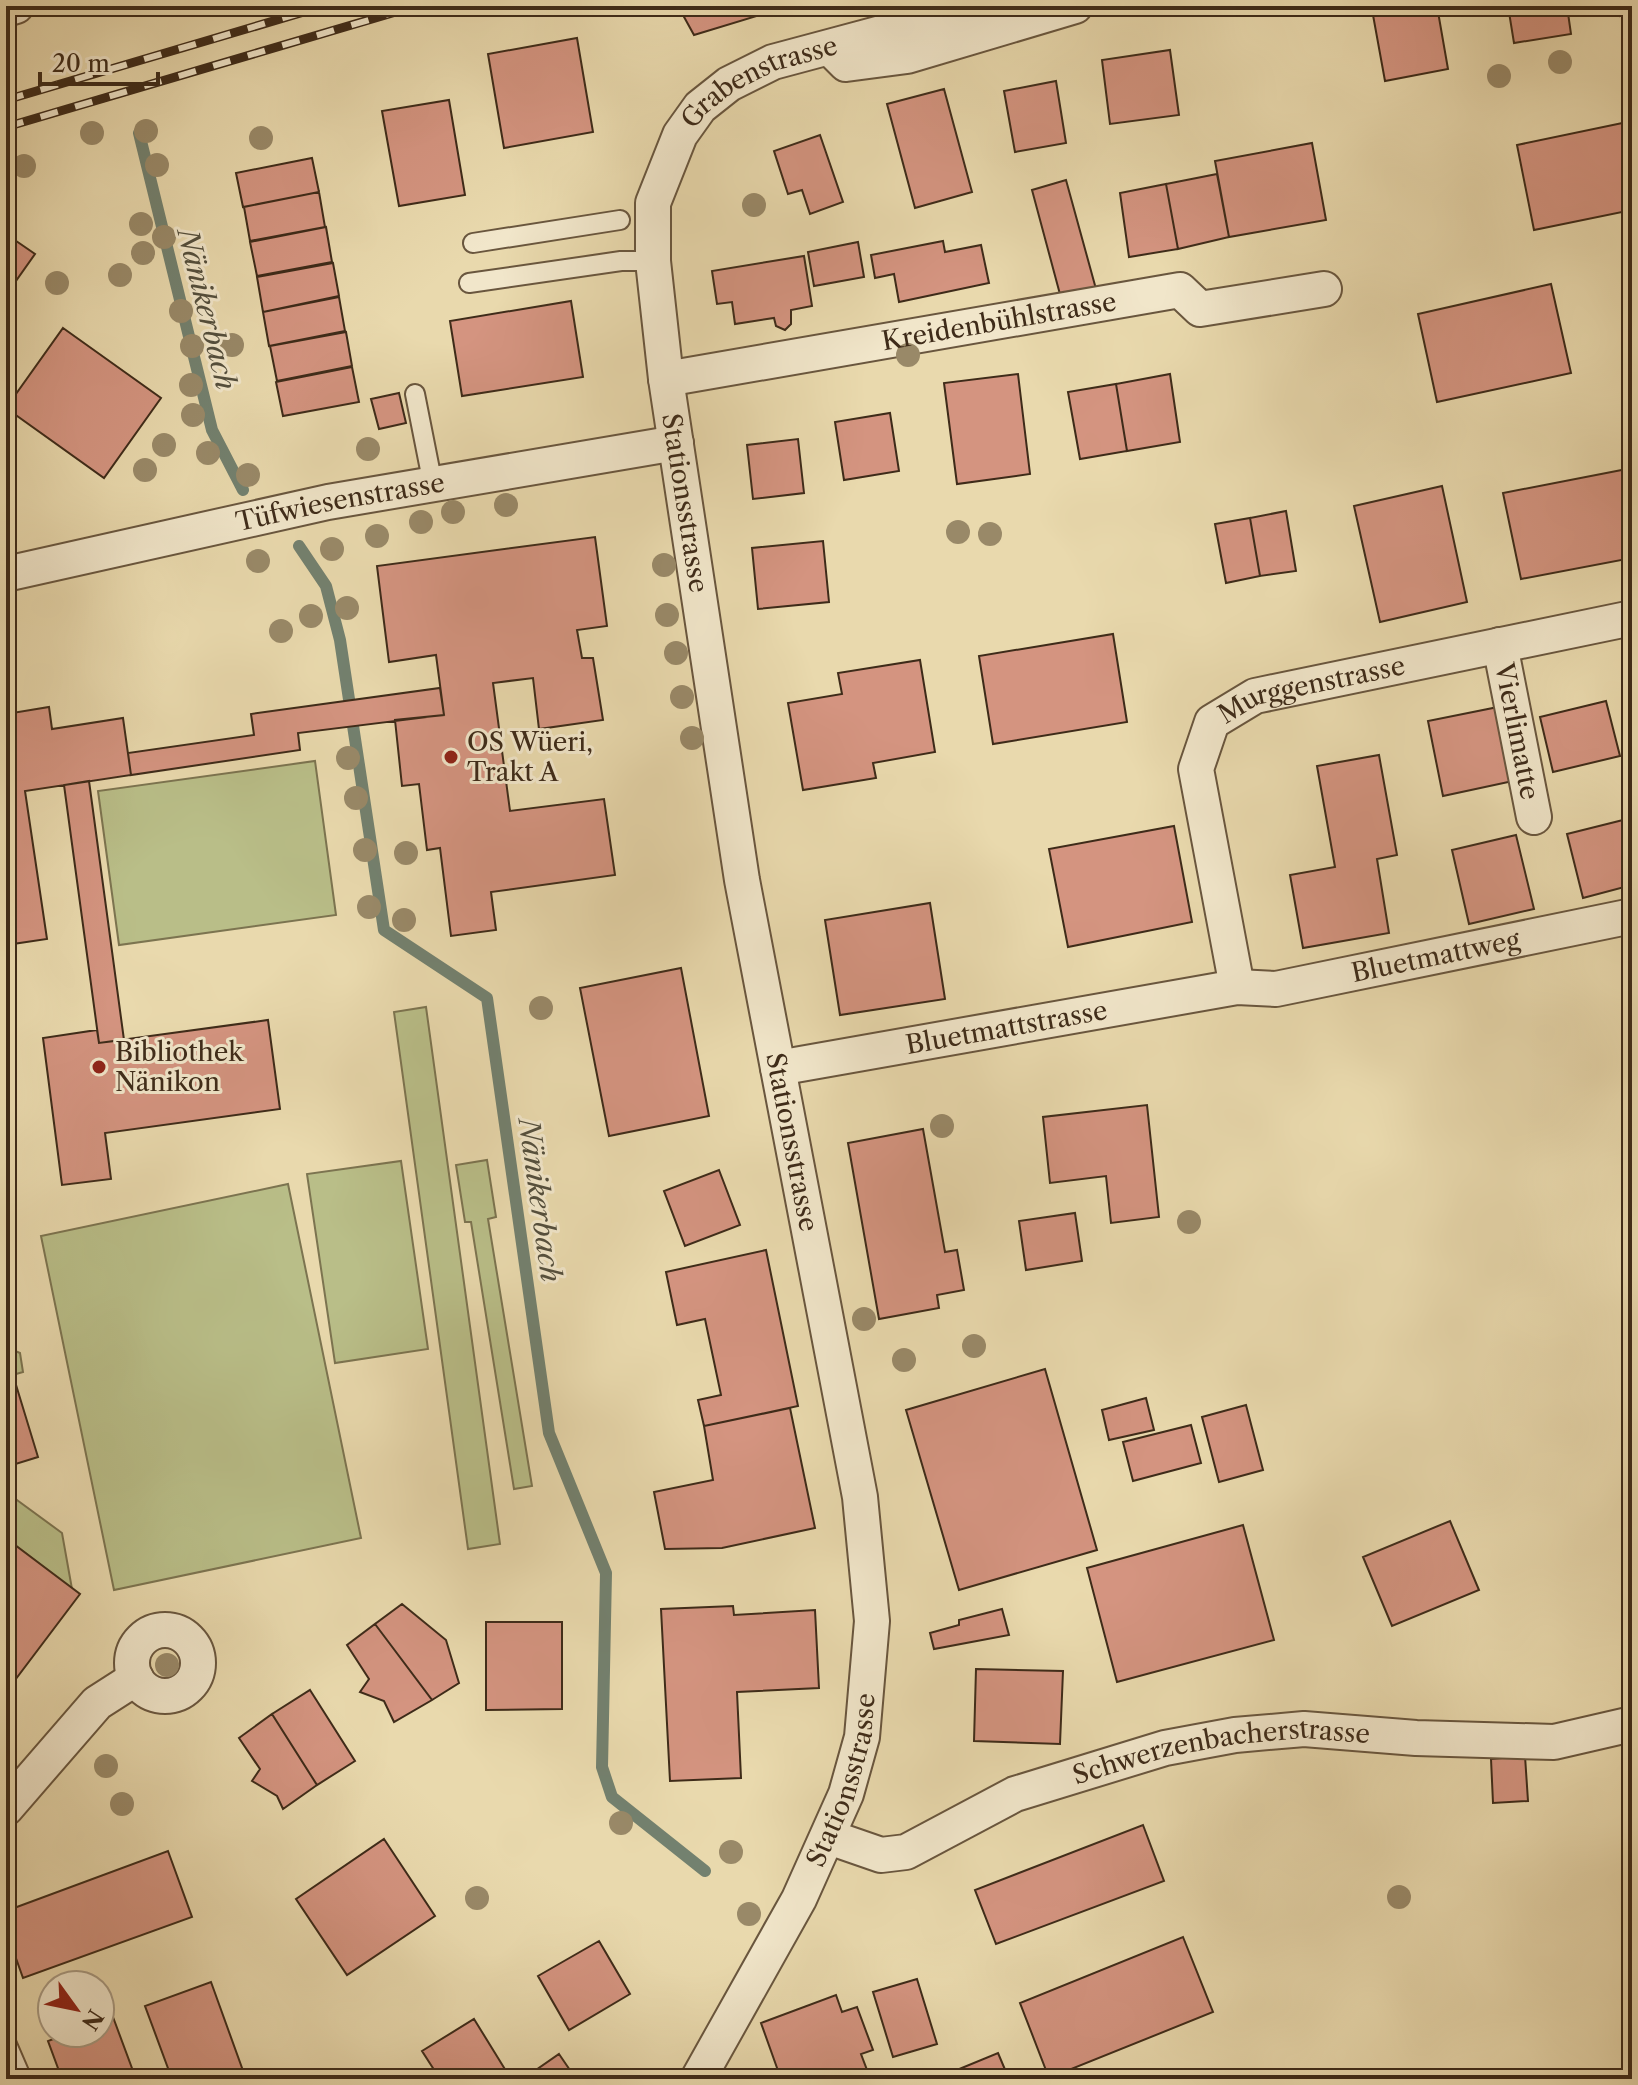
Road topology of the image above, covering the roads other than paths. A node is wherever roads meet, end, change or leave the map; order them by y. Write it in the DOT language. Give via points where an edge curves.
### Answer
graph roads {
  1 [pos="16,6"];
  2 [pos="982,6"];
  3 [pos="1075,6"];
  4 [pos="6,9"];
  5 [pos="827,46"];
  6 [pos="663,172"];
  7 [pos="620,220"];
  8 [pos="473,243"];
  9 [pos="653,261"];
  10 [pos="469,283"];
  11 [pos="1324,289"];
  12 [pos="666,379"];
  13 [pos="415,394"];
  14 [pos="676,443"];
  15 [pos="433,485"];
  16 [pos="6,574"];
  17 [pos="1632,618"];
  18 [pos="1500,645"];
  19 [pos="1534,817"];
  20 [pos="1632,916"];
  21 [pos="1237,987"];
  22 [pos="778,1068"];
  23 [pos="136,1678"];
  24 [pos="1632,1724"];
  25 [pos="6,1808"];
  26 [pos="829,1837"];
  27 [pos="6,2042"];
  28 [pos="22,2079"];
  29 [pos="698,2079"];
  1 -- 4 [label="street"];
  2 -- 5 [label="street, Grabenstrasse"];
  3 -- 5 [label="street" via="907,56 846,64"];
  5 -- 6 [label="street, Grabenstrasse" via="773,62 729,84 700,107"];
  6 -- 9 [label="street, Stationsstrasse" via="653,203"];
  7 -- 8 [label="lane"];
  9 -- 10 [label="lane"];
  9 -- 12 [label="street, Stationsstrasse"];
  11 -- 12 [label="street, Kreidenbühlstrasse" via="1200,309 1180,290"];
  12 -- 14 [label="street, Stationsstrasse"];
  13 -- 15 [label="lane"];
  14 -- 15 [label="street, Tüfwiesenstrasse"];
  14 -- 22 [label="street, Stationsstrasse" via="742,880"];
  15 -- 16 [label="street, Tüfwiesenstrasse" via="328,502"];
  17 -- 18 [label="street, Murggenstrasse"];
  18 -- 19 [label="street, Vierlimatte"];
  18 -- 21 [label="street, Murggenstrasse" via="1255,696 1212,722 1196,769"];
  20 -- 21 [label="street, Bluetmattweg" via="1276,989"];
  21 -- 22 [label="street, Bluetmattstrasse"];
  22 -- 26 [label="street, Stationsstrasse" via="868,1555 872,1621 862,1737"];
  23 -- 25 [label="street" via="90,1711"];
  24 -- 26 [label="street, Schwerzenbacherstrasse" via="1554,1742 1304,1729 1235,1735 1165,1748 1015,1794 906,1852 881,1855"];
  26 -- 29 [label="street, Stationsstrasse"];
  27 -- 28 [label="lane"];
}
